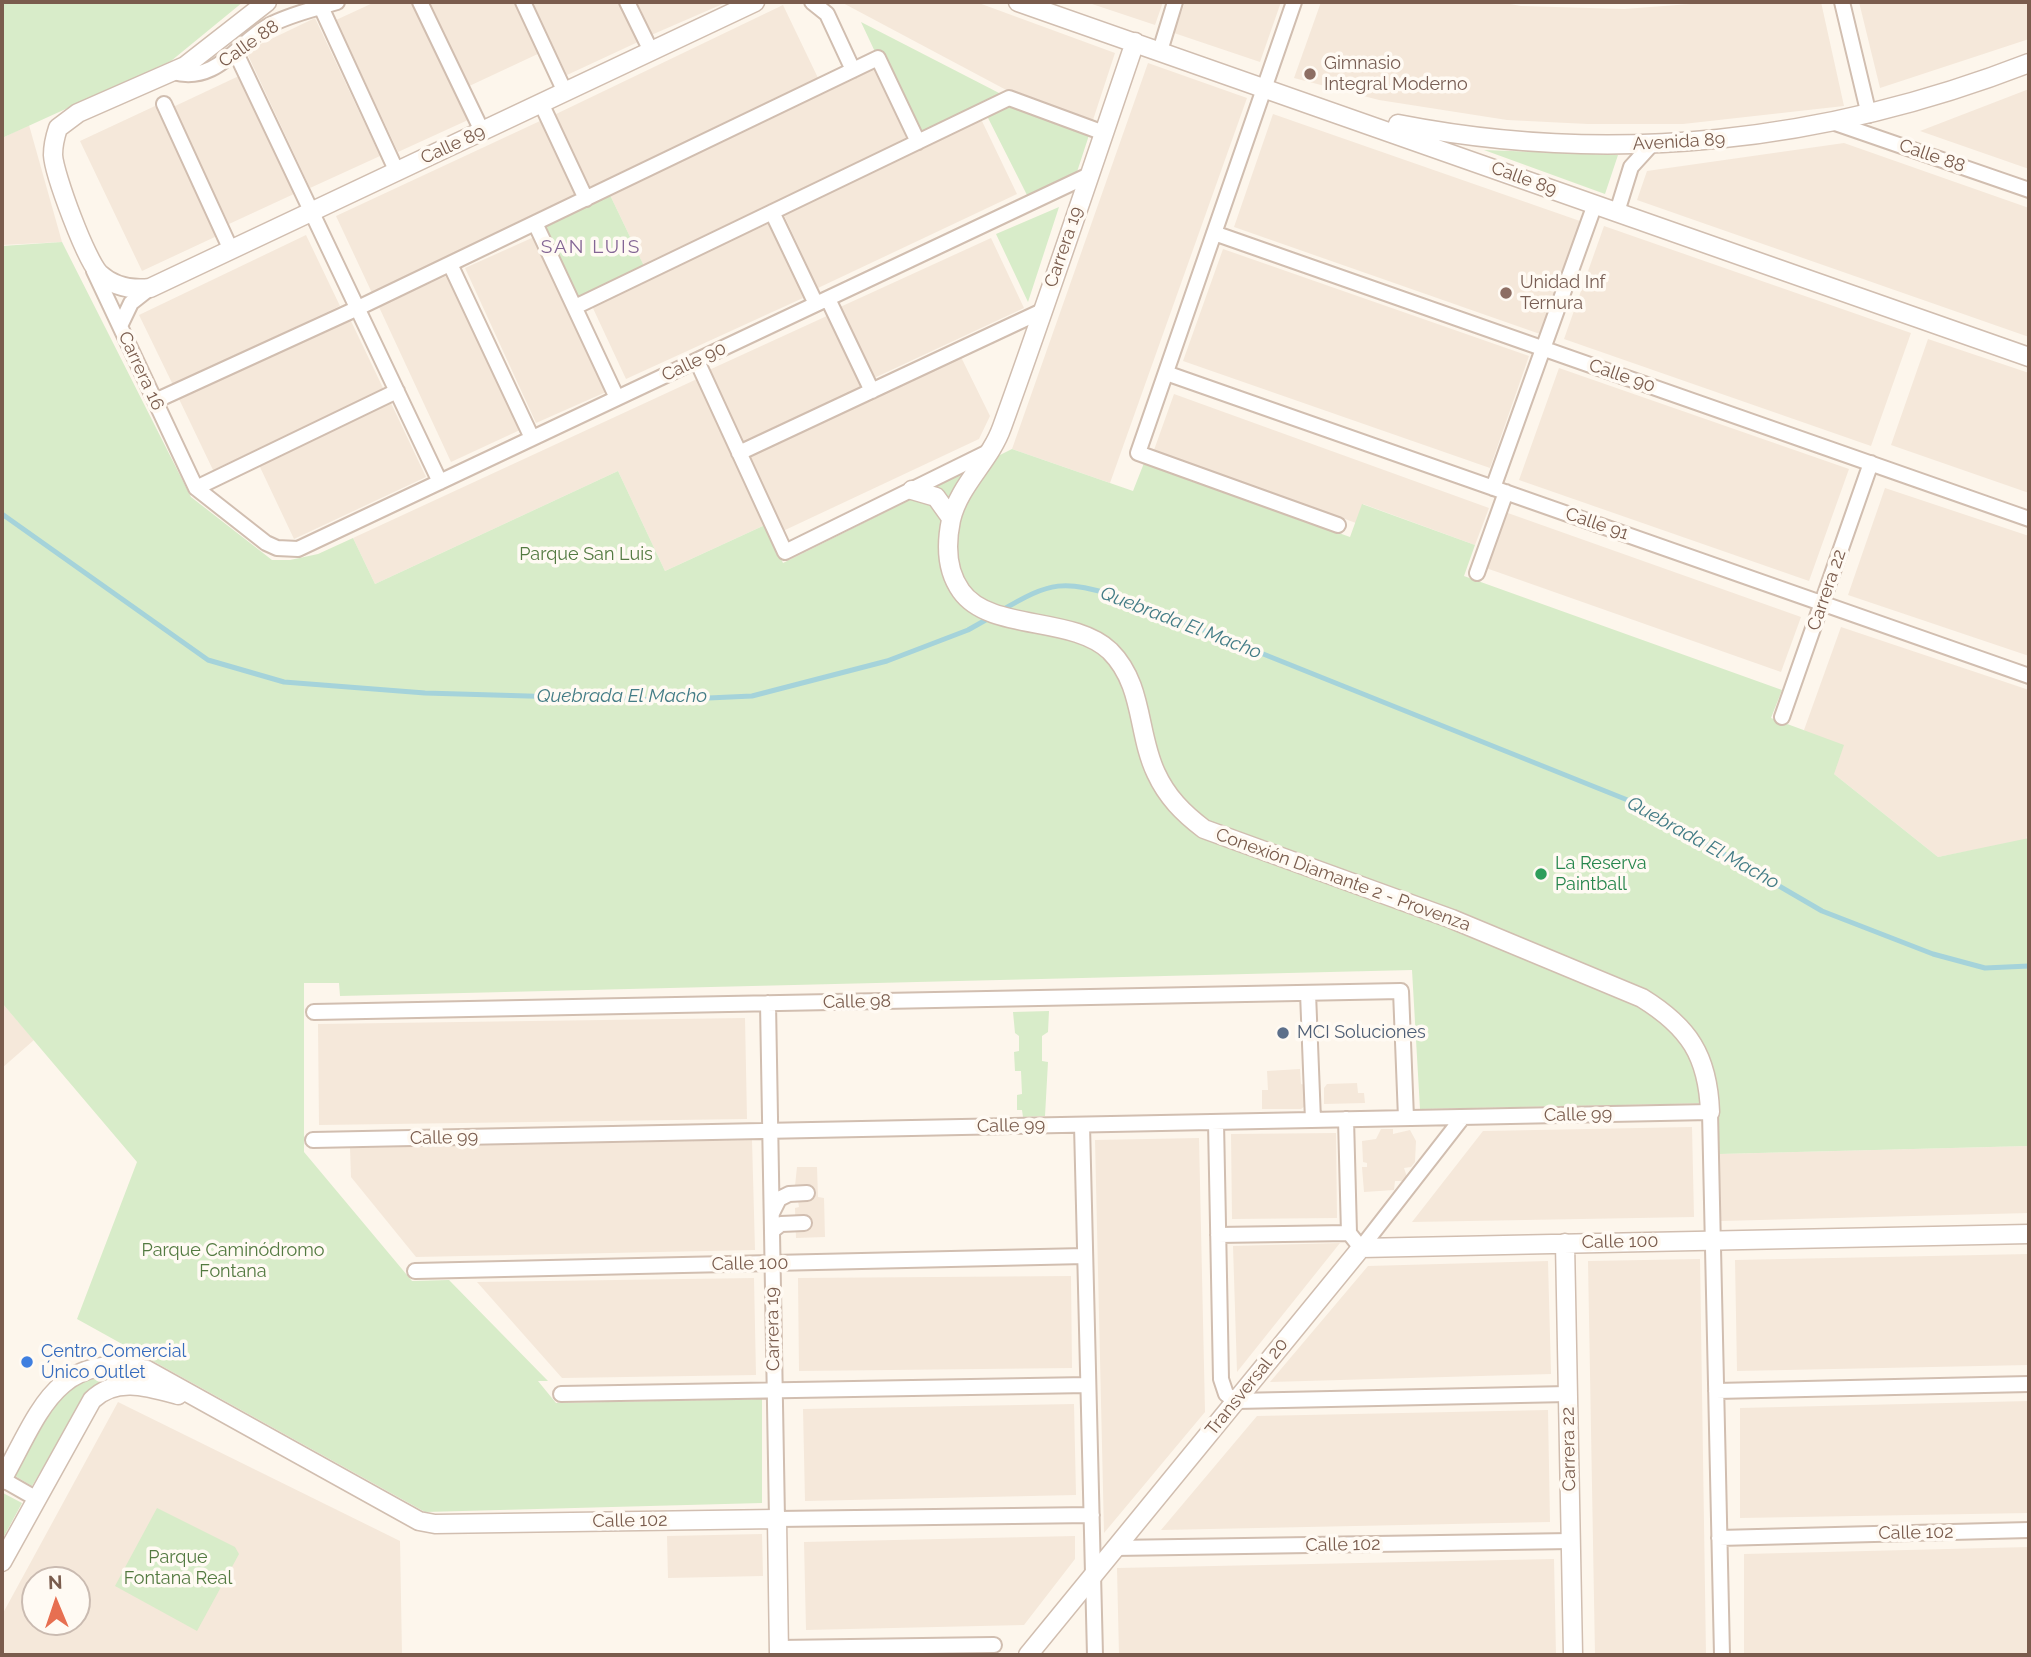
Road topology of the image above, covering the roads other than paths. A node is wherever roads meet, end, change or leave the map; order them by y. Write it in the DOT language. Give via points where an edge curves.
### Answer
graph roads {
  1 [pos="267,2"];
  2 [pos="337,2"];
  3 [pos="419,2"];
  4 [pos="523,2"];
  5 [pos="627,2"];
  6 [pos="812,2"];
  7 [pos="1018,2"];
  8 [pos="1175,2"];
  9 [pos="1294,2"];
  10 [pos="1842,2"];
  11 [pos="745,4"];
  12 [pos="321,7"];
  13 [pos="1055,8"];
  14 [pos="1135,42"];
  15 [pos="651,51"];
  16 [pos="1160,51"];
  17 [pos="236,53"];
  18 [pos="2029,63"];
  19 [pos="853,70"];
  20 [pos="173,72"];
  21 [pos="1265,87"];
  22 [pos="565,92"];
  23 [pos="541,103"];
  24 [pos="164,104"];
  25 [pos="1321,106"];
  26 [pos="1869,115"];
  27 [pos="1835,123"];
  28 [pos="482,131"];
  29 [pos="1104,134"];
  30 [pos="54,138"];
  31 [pos="918,142"];
  32 [pos="1651,145"];
  33 [pos="397,172"];
  34 [pos="1089,175"];
  35 [pos="2029,190"];
  36 [pos="586,199"];
  37 [pos="1595,204"];
  38 [pos="312,211"];
  39 [pos="772,212"];
  40 [pos="1617,212"];
  41 [pos="535,223"];
  42 [pos="1214,233"];
  43 [pos="231,250"];
  44 [pos="450,264"];
  45 [pos="92,266"];
  46 [pos="150,288"];
  47 [pos="822,301"];
  48 [pos="575,307"];
  49 [pos="358,308"];
  50 [pos="1042,311"];
  51 [pos="120,326"];
  52 [pos="1543,348"];
  53 [pos="2029,357"];
  54 [pos="697,361"];
  55 [pos="1166,373"];
  56 [pos="397,391"];
  57 [pos="872,391"];
  58 [pos="617,398"];
  59 [pos="155,401"];
  60 [pos="532,439"];
  61 [pos="990,451"];
  62 [pos="739,453"];
  63 [pos="1871,463"];
  64 [pos="440,482"];
  65 [pos="196,488"];
  66 [pos="912,490"];
  67 [pos="1499,490"];
  68 [pos="951,518"];
  69 [pos="2029,519"];
  70 [pos="1338,525"];
  71 [pos="298,549"];
  72 [pos="1477,573"];
  73 [pos="1822,603"];
  74 [pos="2029,676"];
  75 [pos="1783,717"];
  76 [pos="1308,993"];
  77 [pos="768,1003"];
  78 [pos="314,1012"];
  79 [pos="1710,1112"];
  80 [pos="1463,1117"];
  81 [pos="1406,1118"];
  82 [pos="1346,1119"];
  83 [pos="1313,1120"];
  84 [pos="1216,1122"];
  85 [pos="1082,1125"];
  86 [pos="770,1131"];
  87 [pos="313,1140"];
  88 [pos="807,1193"];
  89 [pos="772,1214"];
  90 [pos="804,1223"];
  91 [pos="772,1231"];
  92 [pos="1349,1233"];
  93 [pos="2029,1234"];
  94 [pos="1218,1236"];
  95 [pos="1713,1241"];
  96 [pos="1565,1243"];
  97 [pos="1361,1248"];
  98 [pos="1085,1256"];
  99 [pos="772,1263"];
  100 [pos="415,1271"];
  101 [pos="2029,1384"];
  102 [pos="1088,1385"];
  103 [pos="774,1390"];
  104 [pos="1716,1391"];
  105 [pos="561,1394"];
  106 [pos="1568,1394"];
  107 [pos="200,1401"];
  108 [pos="1236,1401"];
  109 [pos="2,1480"];
  110 [pos="37,1499"];
  111 [pos="1091,1515"];
  112 [pos="777,1519"];
  113 [pos="2029,1530"];
  114 [pos="1719,1538"];
  115 [pos="1571,1541"];
  116 [pos="1114,1548"];
  117 [pos="2,1562"];
  118 [pos="1093,1575"];
  119 [pos="994,1645"];
  120 [pos="779,1652"];
  121 [pos="1028,1655"];
  122 [pos="1095,1655"];
  123 [pos="1573,1655"];
  124 [pos="1722,1655"];
  1 -- 20 [label="street" via="212,48"];
  2 -- 12 [label="street, Calle 88"];
  3 -- 28 [label="street"];
  4 -- 22 [label="street"];
  5 -- 15 [label="street"];
  6 -- 19 [label="street" via="827,14"];
  7 -- 13 [label="street, Calle 89"];
  8 -- 16 [label="street"];
  9 -- 21 [label="street"];
  10 -- 26 [label="street"];
  11 -- 15 [label="street, Calle 89"];
  12 -- 17 [label="street, Calle 88" via="269,26"];
  12 -- 33 [label="street"];
  13 -- 14 [label="street, Calle 89"];
  14 -- 16 [label="street, Calle 89"];
  14 -- 29 [label="street, Carrera 19"];
  15 -- 22 [label="street, Calle 89"];
  16 -- 21 [label="street, Calle 89"];
  17 -- 20 [label="street, Calle 88" via="198,75"];
  17 -- 38 [label="street"];
  18 -- 26 [label="street, Avenida 89"];
  19 -- 31 [label="street" via="878,58"];
  19 -- 36 [label="street"];
  20 -- 30 [label="street, Calle 88" via="65,120"];
  21 -- 25 [label="street, Calle 89"];
  21 -- 42 [label="street"];
  22 -- 23 [label="street, Calle 89"];
  23 -- 28 [label="street, Calle 89"];
  23 -- 36 [label="street"];
  24 -- 43 [label="street"];
  25 -- 32 [label="street, Avenida 89" via="1430,131 1485,138"];
  25 -- 37 [label="street, Calle 89"];
  26 -- 27 [label="street, Avenida 89"];
  27 -- 32 [label="street, Avenida 89" via="1743,138"];
  27 -- 35 [label="street, Calle 88"];
  28 -- 33 [label="street, Calle 89"];
  29 -- 31 [label="street" via="1009,98"];
  29 -- 34 [label="street, Carrera 19"];
  30 -- 45 [label="street, Carrera 16" via="56,174"];
  31 -- 39 [label="street"];
  32 -- 40 [label="street" via="1631,167"];
  33 -- 38 [label="street, Calle 89"];
  34 -- 47 [label="street, Calle 90"];
  34 -- 50 [label="street, Carrera 19"];
  36 -- 41 [label="street"];
  37 -- 40 [label="street, Calle 89"];
  37 -- 52 [label="street"];
  38 -- 43 [label="street, Calle 89"];
  38 -- 49 [label="street"];
  39 -- 47 [label="street"];
  39 -- 48 [label="street"];
  40 -- 53 [label="street, Calle 89"];
  41 -- 44 [label="street"];
  41 -- 48 [label="street"];
  42 -- 52 [label="street, Calle 90"];
  42 -- 55 [label="street"];
  43 -- 46 [label="street, Calle 89"];
  44 -- 49 [label="street"];
  44 -- 60 [label="street"];
  45 -- 46 [label="street" via="118,286"];
  45 -- 51 [label="street, Carrera 16"];
  46 -- 51 [label="street, Calle 89" via="131,303"];
  47 -- 54 [label="street, Calle 90"];
  47 -- 57 [label="street"];
  48 -- 58 [label="street"];
  49 -- 56 [label="street"];
  49 -- 59 [label="street"];
  50 -- 57 [label="street"];
  50 -- 61 [label="street, Carrera 19"];
  51 -- 59 [label="street, Carrera 16"];
  52 -- 63 [label="street, Calle 90"];
  52 -- 67 [label="street"];
  54 -- 58 [label="street, Calle 90"];
  54 -- 62 [label="street"];
  55 -- 67 [label="street, Calle 91"];
  55 -- 70 [label="street" via="1138,453"];
  56 -- 64 [label="street"];
  56 -- 65 [label="street"];
  57 -- 62 [label="street"];
  58 -- 60 [label="street, Calle 90"];
  59 -- 65 [label="street, Carrera 16"];
  60 -- 64 [label="street, Calle 90"];
  61 -- 66 [label="street"];
  61 -- 68 [label="street, Conexión Diamante 2 - Provenza" via="958,499"];
  62 -- 66 [label="street" via="785,552"];
  63 -- 69 [label="street, Calle 90"];
  63 -- 73 [label="street, Carrera 22"];
  64 -- 71 [label="street, Calle 90"];
  65 -- 71 [label="street, Carrera 16" via="266,543"];
  66 -- 68 [label="street" via="936,497"];
  67 -- 72 [label="street"];
  67 -- 73 [label="street, Calle 91"];
  68 -- 79 [label="street, Conexión Diamante 2 - Provenza" via="950,568 969,601 1009,617 1076,632 1111,652 1135,693 1155,772 1174,803 1204,829 1452,919 1642,998 1689,1037 1705,1073"];
  73 -- 74 [label="street, Calle 91"];
  73 -- 75 [label="street, Carrera 22"];
  76 -- 77 [label="street, Calle 98"];
  76 -- 81 [label="street, Calle 98" via="1401,991"];
  76 -- 83 [label="street"];
  77 -- 78 [label="street, Calle 98"];
  77 -- 86 [label="street, Carrera 19"];
  79 -- 80 [label="street, Calle 99"];
  79 -- 95 [label="street"];
  80 -- 81 [label="street, Calle 99"];
  80 -- 97 [label="street, Transversal 20"];
  81 -- 82 [label="street, Calle 99"];
  82 -- 83 [label="street, Calle 99"];
  82 -- 92 [label="street"];
  83 -- 84 [label="street, Calle 99"];
  84 -- 85 [label="street, Calle 99"];
  84 -- 94 [label="street"];
  85 -- 86 [label="street, Calle 99"];
  85 -- 98 [label="street"];
  86 -- 87 [label="street, Calle 99"];
  86 -- 89 [label="street, Carrera 19"];
  88 -- 89 [label="street" via="779,1199"];
  89 -- 91 [label="street, Carrera 19"];
  90 -- 91 [label="street" via="780,1224"];
  91 -- 99 [label="street, Carrera 19"];
  92 -- 94 [label="street"];
  92 -- 97 [label="street"];
  93 -- 95 [label="street, Calle 100"];
  94 -- 108 [label="street" via="1221,1379 1226,1394"];
  95 -- 96 [label="street, Calle 100"];
  95 -- 104 [label="street"];
  96 -- 97 [label="street, Calle 100"];
  96 -- 106 [label="street, Carrera 22"];
  97 -- 108 [label="street, Transversal 20"];
  98 -- 99 [label="street, Calle 100"];
  98 -- 102 [label="street"];
  99 -- 100 [label="street, Calle 100"];
  99 -- 103 [label="street, Carrera 19"];
  101 -- 104 [label="street"];
  102 -- 103 [label="street"];
  102 -- 111 [label="street"];
  103 -- 105 [label="street"];
  103 -- 112 [label="street, Carrera 19"];
  104 -- 114 [label="street"];
  106 -- 108 [label="street"];
  106 -- 115 [label="street, Carrera 22"];
  107 -- 109 [label="street" via="148,1370 110,1364 92,1367 49,1397"];
  107 -- 110 [label="street" via="132,1386 100,1392"];
  107 -- 112 [label="street, Calle 102" via="427,1523"];
  108 -- 116 [label="street, Transversal 20"];
  109 -- 110 [label="street"];
  110 -- 117 [label="street"];
  111 -- 112 [label="street, Calle 102"];
  111 -- 118 [label="street"];
  112 -- 120 [label="street, Carrera 19"];
  113 -- 114 [label="street, Calle 102"];
  114 -- 124 [label="street"];
  115 -- 116 [label="street, Calle 102"];
  115 -- 123 [label="street, Carrera 22"];
  116 -- 118 [label="street, Transversal 20"];
  118 -- 121 [label="street, Transversal 20"];
  118 -- 122 [label="street"];
  119 -- 120 [label="street"];
}
